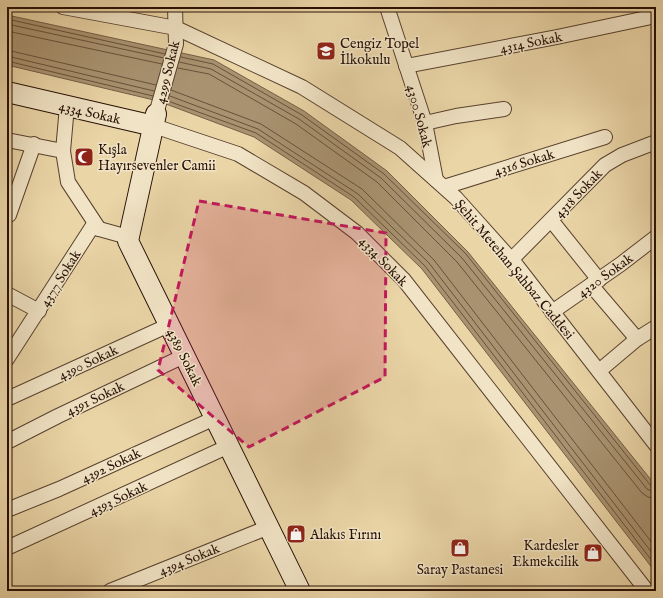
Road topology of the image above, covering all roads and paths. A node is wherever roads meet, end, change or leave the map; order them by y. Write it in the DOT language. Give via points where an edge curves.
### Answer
graph roads {
  1 [pos="63,7"];
  2 [pos="175,7"];
  3 [pos="387,7"];
  4 [pos="656,16"];
  5 [pos="176,28"];
  6 [pos="406,66"];
  7 [pos="7,92"];
  8 [pos="67,106"];
  9 [pos="504,109"];
  10 [pos="155,120"];
  11 [pos="425,123"];
  12 [pos="605,137"];
  13 [pos="7,140"];
  14 [pos="656,142"];
  15 [pos="34,144"];
  16 [pos="63,151"];
  17 [pos="440,183"];
  18 [pos="8,214"];
  19 [pos="551,220"];
  20 [pos="99,229"];
  21 [pos="128,237"];
  22 [pos="656,237"];
  23 [pos="511,260"];
  24 [pos="595,282"];
  25 [pos="7,294"];
  26 [pos="39,311"];
  27 [pos="552,312"];
  28 [pos="169,325"];
  29 [pos="656,327"];
  30 [pos="637,339"];
  31 [pos="184,356"];
  32 [pos="7,359"];
  33 [pos="599,371"];
  34 [pos="7,399"];
  35 [pos="215,418"];
  36 [pos="7,442"];
  37 [pos="656,445"];
  38 [pos="229,446"];
  39 [pos="7,510"];
  40 [pos="269,528"];
  41 [pos="7,548"];
  42 [pos="110,591"];
  43 [pos="300,591"];
  44 [pos="647,591"];
  1 -- 5 [label="street, Şehit Metehan Şahbaz Caddesi"];
  2 -- 5 [label="street, 4299 Sokak"];
  3 -- 6 [label="street, 4300 Sokak"];
  4 -- 6 [label="street, 4314 Sokak"];
  5 -- 10 [label="street, 4299 Sokak" via="176,44"];
  5 -- 17 [label="street, Şehit Metehan Şahbaz Caddesi" via="302,87 400,148"];
  6 -- 11 [label="street, 4300 Sokak"];
  7 -- 8 [label="main road, 4334 Sokak"];
  8 -- 10 [label="main road, 4334 Sokak"];
  8 -- 16 [label="street"];
  9 -- 11 [label="street"];
  10 -- 21 [label="main road"];
  10 -- 44 [label="street, 4334 Sokak" via="238,154 304,193 357,234 404,280"];
  11 -- 17 [label="street, 4300 Sokak"];
  12 -- 17 [label="street, 4316 Sokak"];
  13 -- 15 [label="street"];
  14 -- 19 [label="street, 4318 Sokak" via="622,155 605,165"];
  15 -- 16 [label="street"];
  15 -- 18 [label="street"];
  16 -- 20 [label="street" via="68,182"];
  17 -- 23 [label="street, Şehit Metehan Şahbaz Caddesi"];
  19 -- 23 [label="street, 4318 Sokak"];
  19 -- 24 [label="street"];
  20 -- 21 [label="street"];
  20 -- 26 [label="street, 4377 Sokak" via="92,227"];
  21 -- 28 [label="main road, 4389 Sokak"];
  22 -- 24 [label="street, 4320 Sokak"];
  23 -- 27 [label="street, Şehit Metehan Şahbaz Caddesi"];
  24 -- 27 [label="street, 4320 Sokak"];
  24 -- 30 [label="street"];
  25 -- 26 [label="street"];
  26 -- 32 [label="street, 4377 Sokak"];
  27 -- 33 [label="street, Şehit Metehan Şahbaz Caddesi"];
  28 -- 31 [label="main road, 4389 Sokak"];
  28 -- 34 [label="street, 4390 Sokak"];
  29 -- 30 [label="street"];
  30 -- 33 [label="street"];
  31 -- 35 [label="main road, 4389 Sokak"];
  31 -- 36 [label="street, 4391 Sokak"];
  33 -- 37 [label="street, Şehit Metehan Şahbaz Caddesi"];
  35 -- 38 [label="main road, 4389 Sokak"];
  35 -- 39 [label="street, 4392 Sokak"];
  38 -- 40 [label="main road, 4389 Sokak"];
  38 -- 41 [label="street, 4393 Sokak"];
  40 -- 42 [label="street, 4394 Sokak"];
  40 -- 43 [label="main road, 4389 Sokak"];
}
